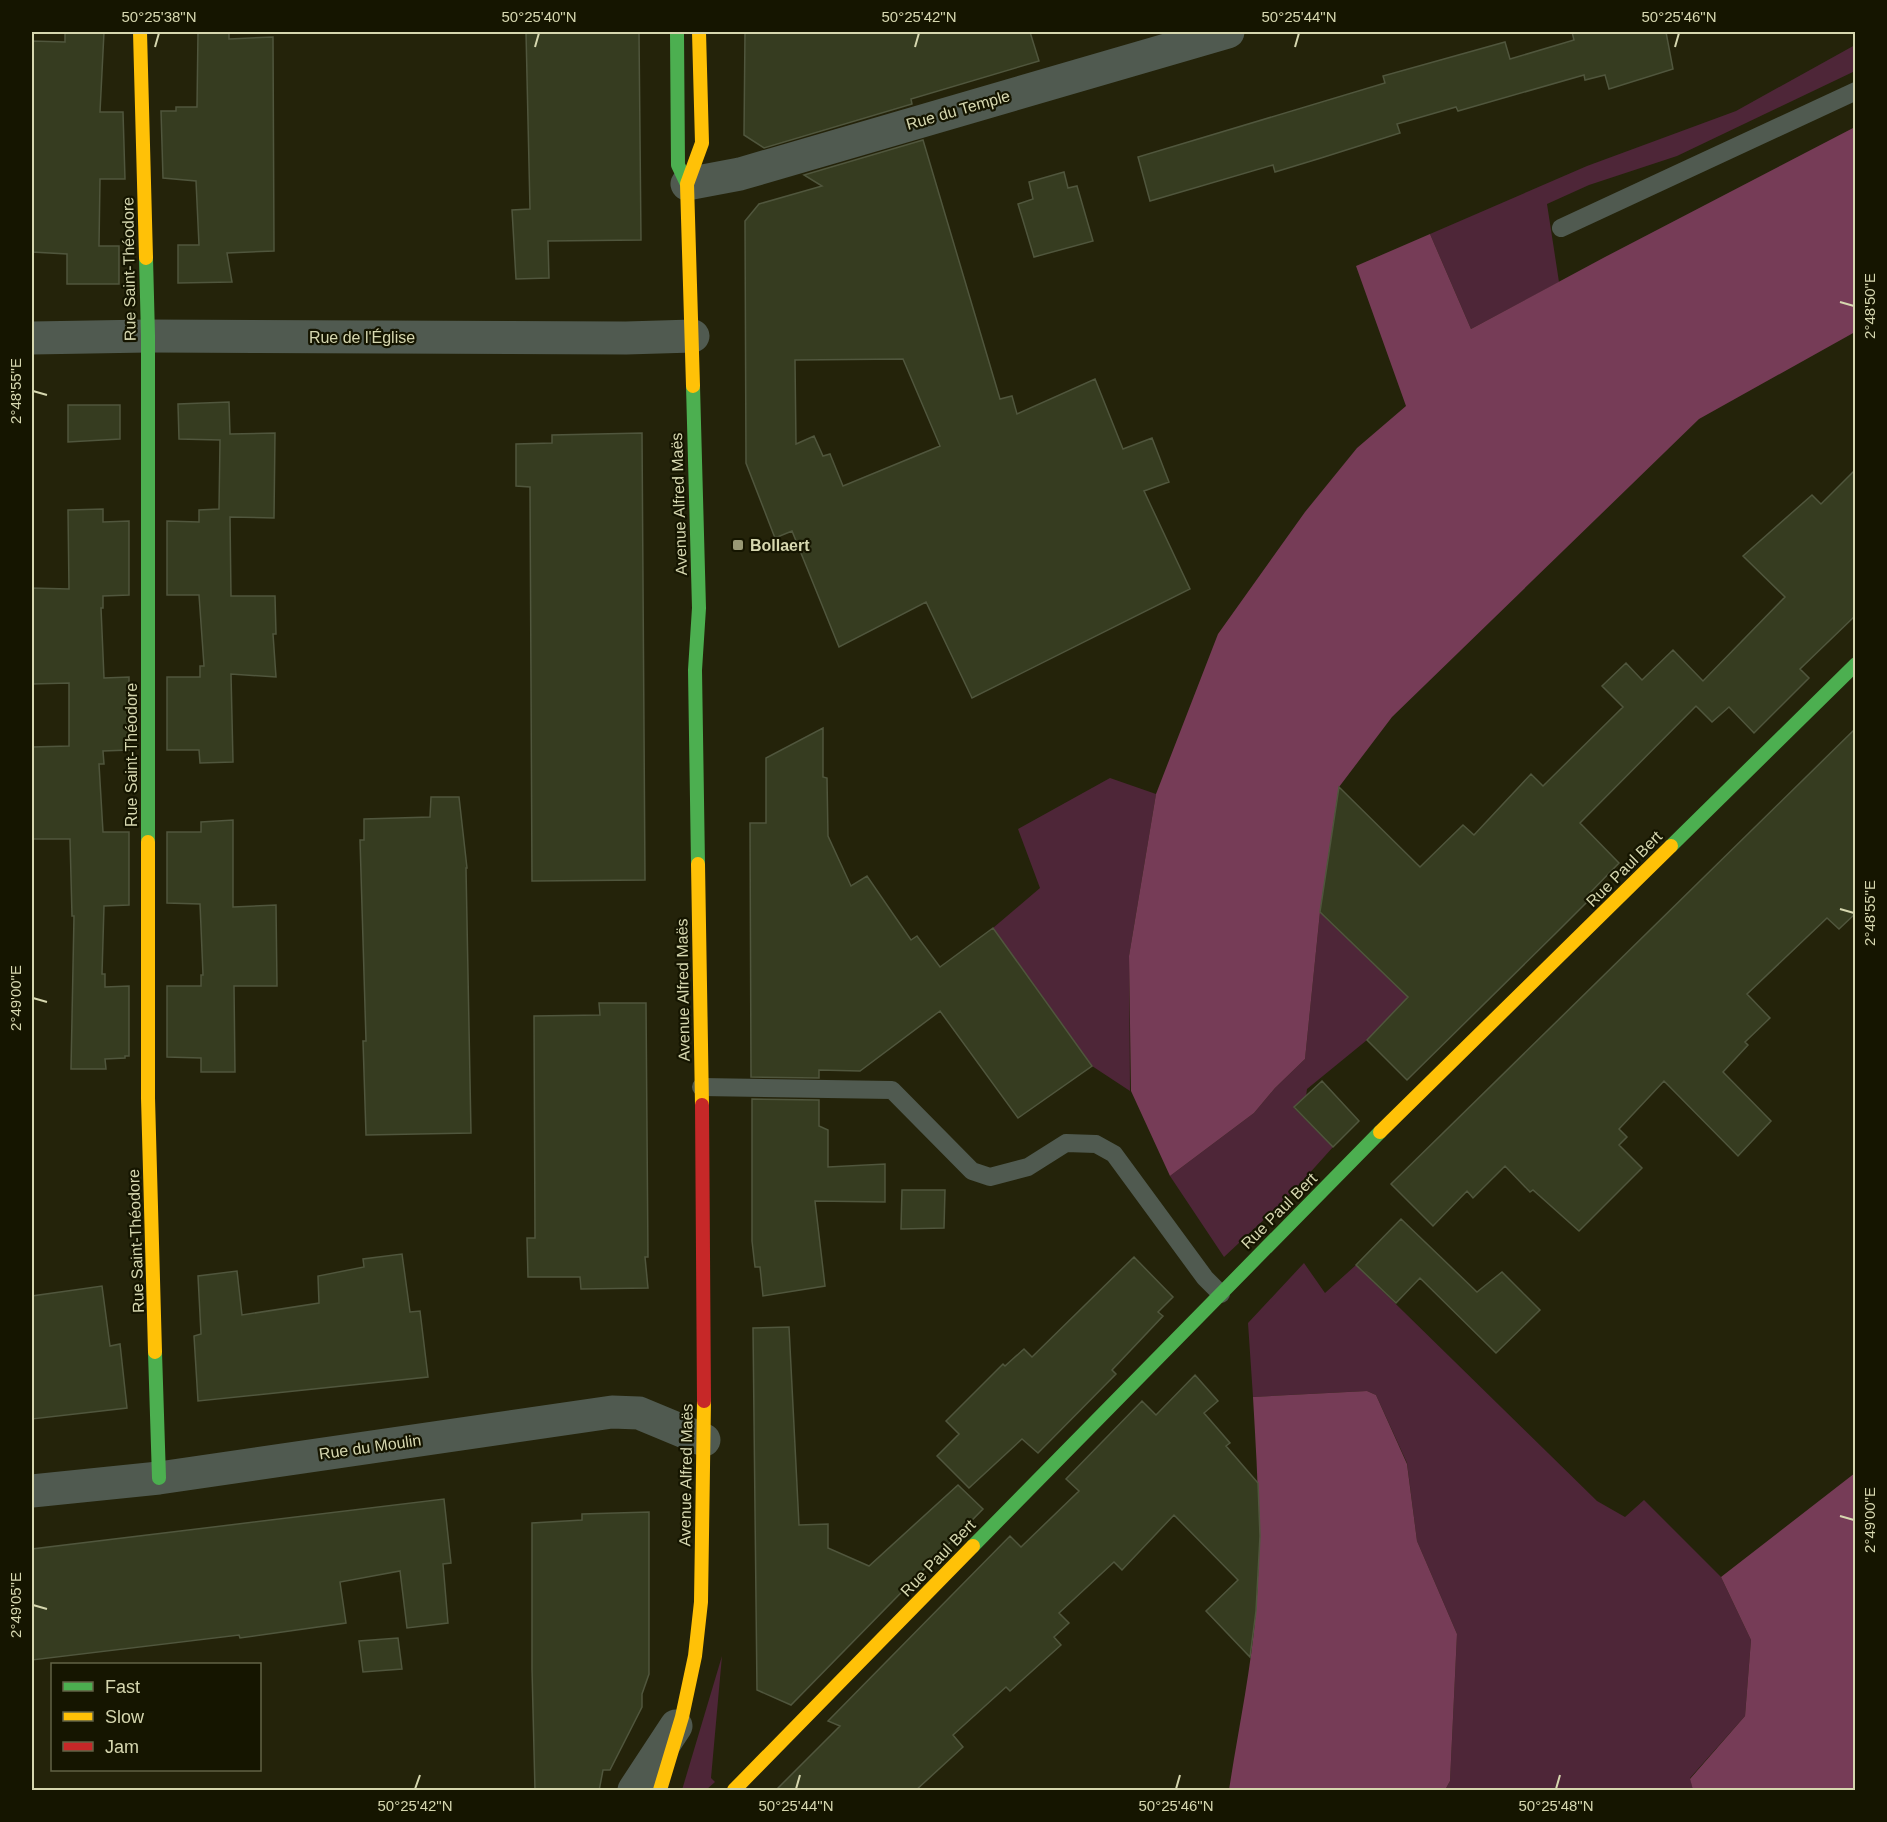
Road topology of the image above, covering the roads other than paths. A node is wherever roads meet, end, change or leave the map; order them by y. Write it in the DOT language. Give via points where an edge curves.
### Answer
graph roads {
  1 [pos="140,32"];
  2 [pos="677,32"];
  3 [pos="699,32"];
  4 [pos="1228,32"];
  5 [pos="1856,91"];
  6 [pos="687,184"];
  7 [pos="1561,228"];
  8 [pos="148,336"];
  9 [pos="693,336"];
  10 [pos="32,338"];
  11 [pos="1856,664"];
  12 [pos="701,1087"];
  13 [pos="1221,1294"];
  14 [pos="704,1440"];
  15 [pos="159,1478"];
  16 [pos="32,1491"];
  17 [pos="682,1717"];
  18 [pos="634,1791"];
  19 [pos="660,1791"];
  20 [pos="734,1791"];
  1 -- 8 [label="street, Rue Saint-Théodore"];
  2 -- 6 [label="street, Avenue Alfred Maës" via="678,165"];
  3 -- 6 [label="street, Avenue Alfred Maës" via="702,143"];
  4 -- 6 [label="street, Rue du Temple" via="740,174"];
  5 -- 7 [label="lane"];
  6 -- 9 [label="street, Avenue Alfred Maës"];
  8 -- 9 [label="street, Rue de l'Église"];
  8 -- 10 [label="street, Rue de l'Église"];
  8 -- 15 [label="street, Rue Saint-Théodore" via="148,1098"];
  9 -- 12 [label="street, Avenue Alfred Maës" via="699,608 695,669"];
  11 -- 13 [label="street, Rue Paul Bert"];
  12 -- 13 [label="lane" via="892,1090 972,1172 990,1177 1028,1167 1066,1143 1096,1144 1114,1154"];
  12 -- 14 [label="street, Avenue Alfred Maës"];
  13 -- 20 [label="street, Rue Paul Bert"];
  14 -- 15 [label="street, Rue du Moulin" via="639,1413 612,1412"];
  14 -- 17 [label="street, Avenue Alfred Maës" via="701,1602"];
  15 -- 16 [label="street, Rue du Moulin"];
  17 -- 18 [label="street"];
  17 -- 19 [label="street, Avenue Alfred Maës"];
}
